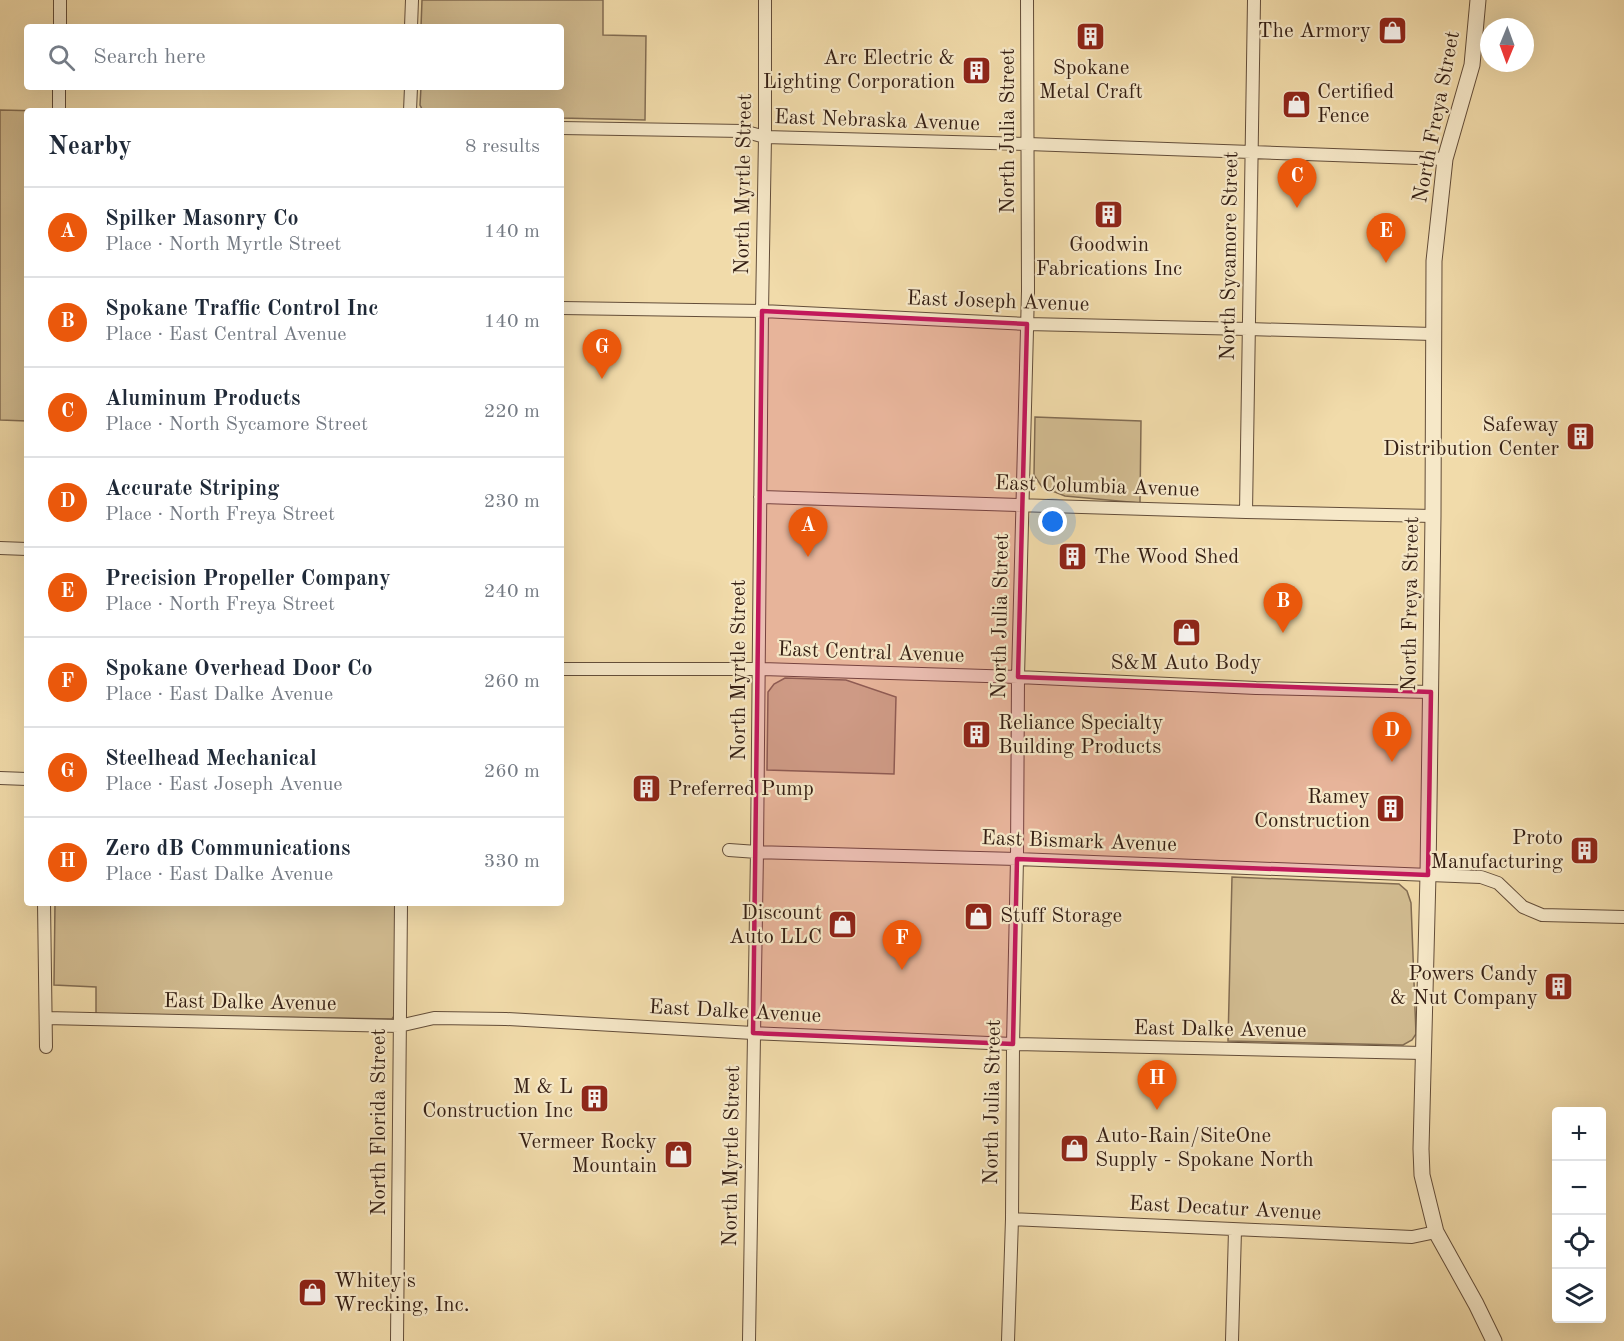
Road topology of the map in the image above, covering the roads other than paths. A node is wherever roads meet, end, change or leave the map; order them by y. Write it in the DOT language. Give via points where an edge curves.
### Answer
graph roads {
  1 [pos="60,0"];
  2 [pos="412,0"];
  3 [pos="765,0"];
  4 [pos="1028,0"];
  5 [pos="1254,0"];
  6 [pos="1478,0"];
  7 [pos="60,24"];
  8 [pos="411,24"];
  9 [pos="60,90"];
  10 [pos="411,90"];
  11 [pos="59,108"];
  12 [pos="410,108"];
  13 [pos="564,128"];
  14 [pos="765,137"];
  15 [pos="1028,144"];
  16 [pos="1252,152"];
  17 [pos="1445,159"];
  18 [pos="564,308"];
  19 [pos="762,311"];
  20 [pos="1027,324"];
  21 [pos="1248,328"];
  22 [pos="1434,334"];
  23 [pos="760,497"];
  24 [pos="1023,504"];
  25 [pos="1246,512"];
  26 [pos="1433,516"];
  27 [pos="0,549"];
  28 [pos="24,549"];
  29 [pos="564,669"];
  30 [pos="759,669"];
  31 [pos="1018,677"];
  32 [pos="1431,692"];
  33 [pos="0,778"];
  34 [pos="24,779"];
  35 [pos="729,850"];
  36 [pos="757,852"];
  37 [pos="1017,858"];
  38 [pos="1428,875"];
  39 [pos="44,906"];
  40 [pos="401,906"];
  41 [pos="1624,917"];
  42 [pos="46,1018"];
  43 [pos="399,1026"];
  44 [pos="753,1033"];
  45 [pos="1013,1044"];
  46 [pos="46,1047"];
  47 [pos="1423,1053"];
  48 [pos="1012,1219"];
  49 [pos="1235,1230"];
  50 [pos="1436,1232"];
  51 [pos="397,1341"];
  52 [pos="749,1341"];
  53 [pos="1008,1341"];
  54 [pos="1232,1341"];
  55 [pos="1494,1341"];
  1 -- 7 [label="street"];
  2 -- 8 [label="street"];
  3 -- 14 [label="street, North Myrtle Street"];
  4 -- 15 [label="street, North Julia Street"];
  5 -- 16 [label="street, North Sycamore Street"];
  6 -- 17 [label="street, North Freya Street" via="1472,64"];
  9 -- 11 [label="street"];
  10 -- 12 [label="street"];
  13 -- 14 [label="street, East Nebraska Avenue" via="743,131"];
  14 -- 15 [label="street, East Nebraska Avenue"];
  14 -- 19 [label="street, North Myrtle Street"];
  15 -- 16 [label="street, East Nebraska Avenue"];
  15 -- 20 [label="street, North Julia Street"];
  16 -- 17 [label="street, East Nebraska Avenue"];
  16 -- 21 [label="street, North Sycamore Street"];
  17 -- 22 [label="street, North Freya Street" via="1434,261"];
  18 -- 19 [label="street, East Joseph Avenue"];
  19 -- 20 [label="street, East Joseph Avenue"];
  19 -- 23 [label="street, North Myrtle Street"];
  20 -- 21 [label="street, East Joseph Avenue"];
  20 -- 24 [label="street, North Julia Street"];
  21 -- 22 [label="street, East Joseph Avenue"];
  21 -- 25 [label="street, North Sycamore Street"];
  22 -- 26 [label="street, North Freya Street"];
  23 -- 24 [label="street, East Columbia Avenue"];
  23 -- 30 [label="street, North Myrtle Street"];
  24 -- 25 [label="street, East Columbia Avenue"];
  24 -- 31 [label="street, North Julia Street"];
  25 -- 26 [label="street, East Columbia Avenue"];
  26 -- 32 [label="street, North Freya Street"];
  27 -- 28 [label="street"];
  29 -- 30 [label="street, East Central Avenue"];
  30 -- 31 [label="street, East Central Avenue"];
  30 -- 36 [label="street, North Myrtle Street"];
  31 -- 32 [label="street, East Central Avenue"];
  31 -- 37 [label="street, North Julia Street"];
  32 -- 38 [label="street, North Freya Street"];
  33 -- 34 [label="street"];
  35 -- 36 [label="street, East Bismark Avenue"];
  36 -- 37 [label="street, East Bismark Avenue"];
  36 -- 44 [label="street, North Myrtle Street"];
  37 -- 38 [label="street, East Bismark Avenue"];
  37 -- 45 [label="street, North Julia Street"];
  38 -- 41 [label="street, East Bismark Avenue" via="1481,877 1498,883 1523,906 1542,915"];
  38 -- 47 [label="street, North Freya Street"];
  39 -- 42 [label="street"];
  40 -- 43 [label="street, North Florida Street"];
  42 -- 43 [label="street, East Dalke Avenue"];
  42 -- 46 [label="street"];
  43 -- 44 [label="street, East Dalke Avenue" via="434,1018 506,1019"];
  43 -- 51 [label="street, North Florida Street"];
  44 -- 45 [label="street, East Dalke Avenue"];
  44 -- 52 [label="street, North Myrtle Street"];
  45 -- 47 [label="street, East Dalke Avenue"];
  45 -- 48 [label="street, North Julia Street"];
  47 -- 50 [label="street, North Freya Street" via="1422,1175"];
  48 -- 49 [label="street, East Decatur Avenue"];
  48 -- 53 [label="street, North Julia Street"];
  49 -- 50 [label="street, East Decatur Avenue" via="1412,1237"];
  49 -- 54 [label="street"];
  50 -- 55 [label="street, North Freya Street"];
}
